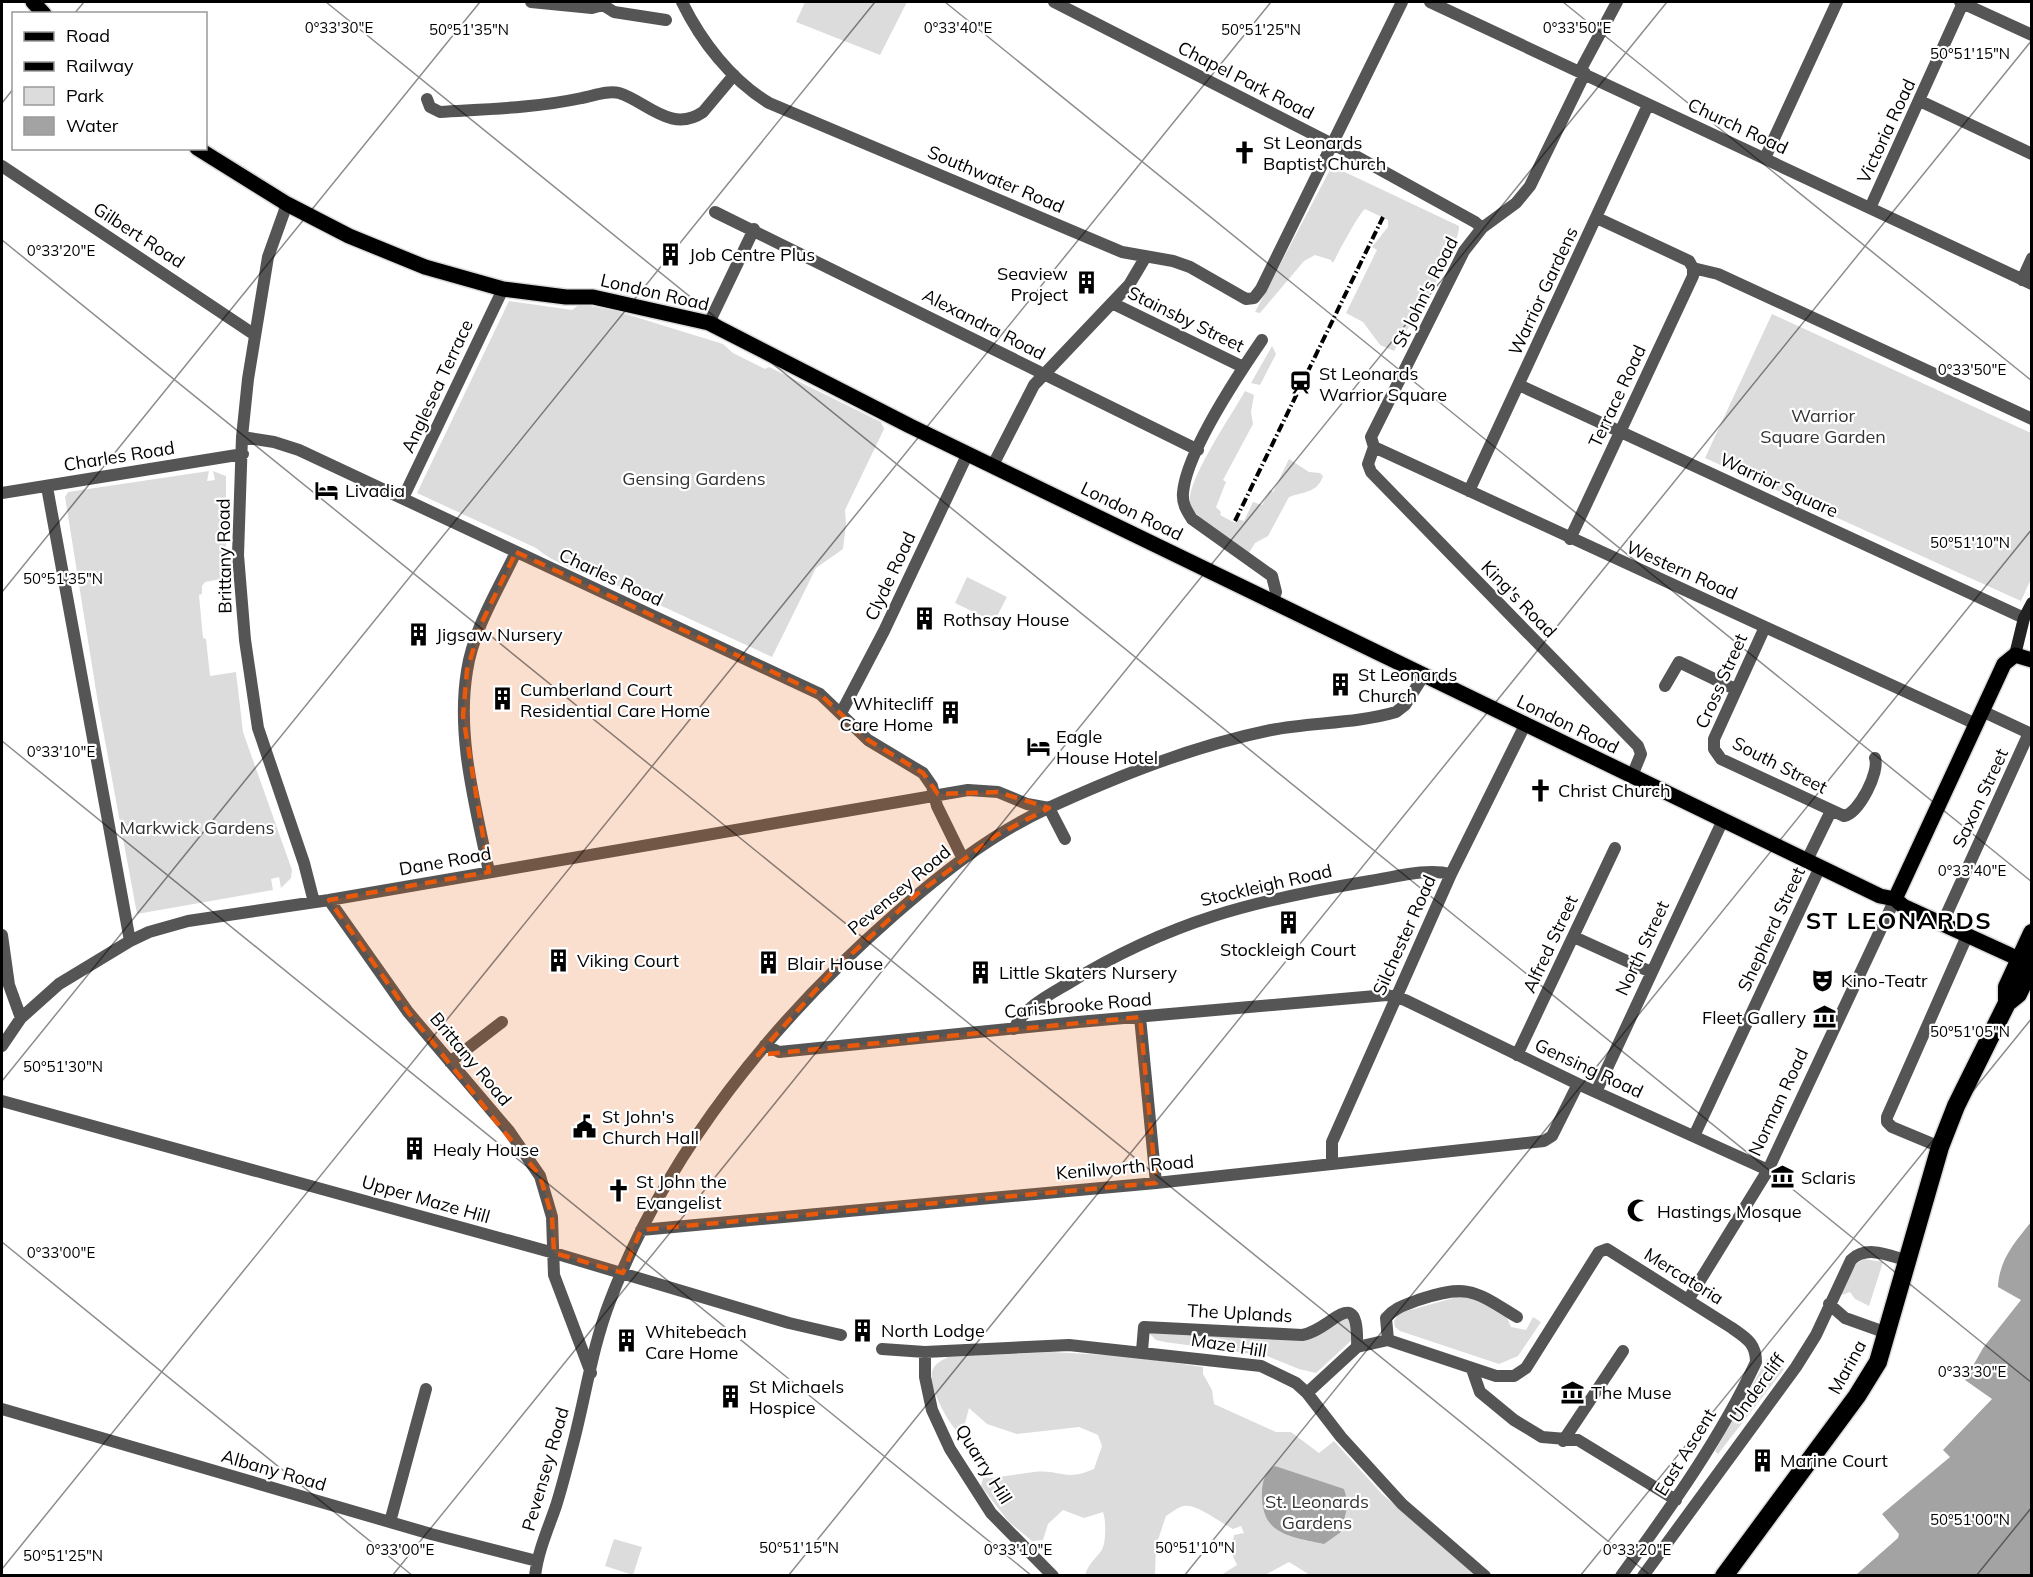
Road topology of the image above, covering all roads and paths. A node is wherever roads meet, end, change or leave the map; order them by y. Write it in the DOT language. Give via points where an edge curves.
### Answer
graph roads {
  1 [pos="531,2"];
  2 [pos="682,2"];
  3 [pos="1054,2"];
  4 [pos="1402,2"];
  5 [pos="1430,2"];
  6 [pos="1617,2"];
  7 [pos="1836,2"];
  8 [pos="1961,2"];
  9 [pos="606,3"];
  10 [pos="666,20"];
  11 [pos="2031,35"];
  12 [pos="1582,72"];
  13 [pos="734,75"];
  14 [pos="427,99"];
  15 [pos="1920,101"];
  16 [pos="1648,105"];
  17 [pos="1332,143"];
  18 [pos="200,150"];
  19 [pos="2031,154"];
  20 [pos="1765,158"];
  21 [pos="2,166"];
  22 [pos="287,204"];
  23 [pos="1870,208"];
  24 [pos="716,212"];
  25 [pos="1597,218"];
  26 [pos="1482,228"];
  27 [pos="754,229"];
  28 [pos="1145,258"];
  29 [pos="2031,258"];
  30 [pos="1693,268"];
  31 [pos="2027,282"];
  32 [pos="503,289"];
  33 [pos="1112,303"];
  34 [pos="709,323"];
  35 [pos="255,335"];
  36 [pos="1262,340"];
  37 [pos="1243,367"];
  38 [pos="1042,374"];
  39 [pos="1519,385"];
  40 [pos="2031,419"];
  41 [pos="1620,432"];
  42 [pos="242,437"];
  43 [pos="1374,447"];
  44 [pos="1198,450"];
  45 [pos="968,453"];
  46 [pos="243,454"];
  47 [pos="993,465"];
  48 [pos="47,486"];
  49 [pos="1469,491"];
  50 [pos="2,493"];
  51 [pos="403,498"];
  52 [pos="1570,539"];
  53 [pos="516,552"];
  54 [pos="1272,603"];
  55 [pos="2031,603"];
  56 [pos="2024,618"];
  57 [pos="1765,627"];
  58 [pos="2015,656"];
  59 [pos="2031,660"];
  60 [pos="1424,675"];
  61 [pos="1665,687"];
  62 [pos="1735,689"];
  63 [pos="840,713"];
  64 [pos="1979,718"];
  65 [pos="1525,724"];
  66 [pos="1714,749"];
  67 [pos="1875,759"];
  68 [pos="1632,776"];
  69 [pos="933,795"];
  70 [pos="1049,808"];
  71 [pos="1831,811"];
  72 [pos="1723,820"];
  73 [pos="1065,839"];
  74 [pos="1615,848"];
  75 [pos="963,858"];
  76 [pos="1813,863"];
  77 [pos="489,872"];
  78 [pos="1451,874"];
  79 [pos="1895,899"];
  80 [pos="329,900"];
  81 [pos="314,902"];
  82 [pos="1942,924"];
  83 [pos="2031,933"];
  84 [pos="2,935"];
  85 [pos="1967,936"];
  86 [pos="1574,937"];
  87 [pos="130,941"];
  88 [pos="2027,958"];
  89 [pos="1651,972"];
  90 [pos="1397,997"];
  91 [pos="1140,1017"];
  92 [pos="21,1018"];
  93 [pos="502,1022"];
  94 [pos="1014,1029"];
  95 [pos="2,1046"];
  96 [pos="765,1046"];
  97 [pos="1517,1055"];
  98 [pos="450,1062"];
  99 [pos="1578,1084"];
  100 [pos="1596,1092"];
  101 [pos="2,1101"];
  102 [pos="1694,1136"];
  103 [pos="1940,1147"];
  104 [pos="1332,1164"];
  105 [pos="1768,1170"];
  106 [pos="1156,1183"];
  107 [pos="640,1230"];
  108 [pos="554,1253"];
  109 [pos="1905,1260"];
  110 [pos="622,1273"];
  111 [pos="1688,1300"];
  112 [pos="1829,1304"];
  113 [pos="1517,1317"];
  114 [pos="1887,1332"];
  115 [pos="841,1335"];
  116 [pos="1388,1340"];
  117 [pos="1749,1340"];
  118 [pos="1357,1347"];
  119 [pos="882,1349"];
  120 [pos="1142,1351"];
  121 [pos="1623,1351"];
  122 [pos="925,1352"];
  123 [pos="1472,1369"];
  124 [pos="591,1373"];
  125 [pos="426,1389"];
  126 [pos="1307,1393"];
  127 [pos="2,1409"];
  128 [pos="1563,1441"];
  129 [pos="1676,1500"];
  130 [pos="390,1522"];
  131 [pos="537,1561"];
  132 [pos="536,1575"];
  133 [pos="1053,1575"];
  134 [pos="1485,1575"];
  135 [pos="1621,1575"];
  136 [pos="1642,1575"];
  137 [pos="1724,1575"];
  1 -- 9 [label="street" via="592,8"];
  2 -- 13 [label="street, Southwater Road" via="700,35"];
  3 -- 17 [label="street, Chapel Park Road"];
  4 -- 17 [label="street"];
  5 -- 12 [label="street, Church Road"];
  6 -- 12 [label="street, St John's Road"];
  7 -- 20 [label="street"];
  8 -- 11 [label="street"];
  8 -- 15 [label="street, Victoria Road"];
  9 -- 10 [label="street" via="614,12"];
  12 -- 16 [label="street, Church Road"];
  12 -- 26 [label="street, St John's Road" via="1530,186 1516,203"];
  13 -- 14 [label="street" via="703,112 682,118 665,117 618,93 530,107 440,112 430,107"];
  13 -- 28 [label="street, Southwater Road" via="769,103 1122,252"];
  15 -- 19 [label="street"];
  15 -- 23 [label="street, Victoria Road"];
  16 -- 20 [label="street, Church Road"];
  16 -- 25 [label="street, Warrior Gardens"];
  17 -- 26 [label="street, Chapel Park Road"];
  17 -- 28 [label="street, Southwater Road" via="1261,289 1250,299 1230,292 1190,267"];
  18 -- 22 [label="main road, London Road"];
  20 -- 23 [label="street, Church Road"];
  21 -- 35 [label="street, Gilbert Road"];
  22 -- 32 [label="main road, London Road" via="425,267"];
  22 -- 35 [label="street, Brittany Road" via="268,257"];
  23 -- 31 [label="street, Church Road"];
  24 -- 27 [label="street, Alexandra Road"];
  25 -- 30 [label="street" via="1689,261"];
  25 -- 39 [label="street, Warrior Gardens"];
  26 -- 43 [label="street, St John's Road" via="1464,251 1371,437"];
  27 -- 34 [label="street"];
  27 -- 38 [label="street, Alexandra Road"];
  28 -- 33 [label="street" via="1129,285"];
  29 -- 31 [label="street"];
  30 -- 40 [label="street" via="1718,274"];
  30 -- 41 [label="street, Terrace Road" via="1693,276"];
  32 -- 34 [label="main road, London Road" via="593,297"];
  32 -- 51 [label="street, Anglesea Terrace"];
  33 -- 37 [label="street, Stainsby Street"];
  33 -- 38 [label="street"];
  34 -- 45 [label="main road, London Road"];
  35 -- 42 [label="street, Brittany Road"];
  36 -- 37 [label="street"];
  37 -- 44 [label="street"];
  38 -- 44 [label="street, Alexandra Road"];
  38 -- 47 [label="street"];
  39 -- 41 [label="street, Warrior Square"];
  39 -- 49 [label="street, Warrior Gardens"];
  41 -- 52 [label="street, Terrace Road"];
  41 -- 56 [label="street, Warrior Square"];
  42 -- 46 [label="street, Brittany Road"];
  42 -- 51 [label="street, Charles Road" via="299,450"];
  43 -- 49 [label="street, Western Road"];
  43 -- 68 [label="street, King's Road" via="1368,464 1371,472 1638,746 1641,754"];
  44 -- 54 [label="street" via="1185,480 1185,507 1192,519 1272,576 1276,592"];
  45 -- 47 [label="main road, London Road"];
  45 -- 63 [label="street, Clyde Road" via="884,631"];
  46 -- 48 [label="street, Charles Road"];
  46 -- 81 [label="street, Brittany Road" via="238,555 258,728"];
  47 -- 54 [label="main road, London Road"];
  48 -- 50 [label="street, Charles Road"];
  48 -- 87 [label="street"];
  49 -- 52 [label="street, Western Road"];
  51 -- 53 [label="street, Charles Road"];
  52 -- 57 [label="street, Western Road"];
  53 -- 63 [label="street, Charles Road" via="820,694"];
  53 -- 77 [label="street" via="481,624 467,670 463,716"];
  54 -- 60 [label="main road, London Road"];
  55 -- 56 [label="street"];
  56 -- 58 [label="street"];
  57 -- 62 [label="street, Cross Street"];
  57 -- 64 [label="street, Western Road"];
  58 -- 59 [label="main road"];
  58 -- 64 [label="main road, Norman Road" via="2004,664"];
  60 -- 65 [label="main road, London Road"];
  60 -- 70 [label="street, Pevensey Road" via="1396,712 1271,730 1222,742 1142,769"];
  61 -- 62 [label="street" via="1679,662"];
  62 -- 66 [label="street, Cross Street" via="1714,739"];
  63 -- 69 [label="street, Charles Road" via="868,740 923,773"];
  64 -- 79 [label="main road, Norman Road"];
  64 -- 82 [label="street, Saxon Street" via="2029,733"];
  65 -- 68 [label="main road, London Road"];
  65 -- 78 [label="street, Silchester Road"];
  66 -- 71 [label="street, South Street" via="1721,759"];
  67 -- 71 [label="street, South Street" via="1874,773 1857,809 1844,816"];
  68 -- 72 [label="main road, London Road"];
  69 -- 70 [label="street" via="968,790 998,792"];
  69 -- 75 [label="street, Charles Road"];
  69 -- 77 [label="street, Dane Road"];
  70 -- 73 [label="street"];
  70 -- 75 [label="street, Pevensey Road"];
  71 -- 76 [label="street, South Street"];
  72 -- 76 [label="main road, London Road"];
  72 -- 89 [label="street, North Street"];
  74 -- 86 [label="street, Alfred Street"];
  75 -- 96 [label="street, Pevensey Road" via="833,970"];
  76 -- 79 [label="main road, London Road" via="1880,896"];
  76 -- 102 [label="street, Shepherd Street"];
  77 -- 80 [label="street, Dane Road"];
  78 -- 90 [label="street, Silchester Road"];
  78 -- 94 [label="street, Stockleigh Road" via="1429,872 1297,893 1191,922 1154,936 1078,977 1037,1003 1018,1019"];
  79 -- 82 [label="main road, London Road"];
  79 -- 105 [label="street, Norman Road"];
  80 -- 81 [label="street, Dane Road"];
  80 -- 98 [label="street, Brittany Road" via="408,1012"];
  81 -- 87 [label="street, Dane Road" via="188,921"];
  82 -- 85 [label="main road, London Road"];
  83 -- 88 [label="highway, Marina"];
  84 -- 92 [label="street" via="9,985"];
  85 -- 88 [label="main road, London Road"];
  85 -- 103 [label="street" via="1887,1117 1892,1127"];
  86 -- 89 [label="street"];
  86 -- 97 [label="street, Alfred Street"];
  87 -- 92 [label="street, Dane Road" via="59,984"];
  88 -- 103 [label="highway, Marina" via="2007,987 2007,1003"];
  89 -- 100 [label="street, North Street"];
  90 -- 91 [label="street, Carisbrooke Road"];
  90 -- 97 [label="street, Gensing Road"];
  90 -- 104 [label="street, Silchester Road" via="1332,1142"];
  91 -- 94 [label="street, Carisbrooke Road"];
  91 -- 106 [label="street"];
  92 -- 95 [label="street, Dane Road"];
  93 -- 98 [label="street"];
  94 -- 96 [label="street, Carisbrooke Road" via="778,1052"];
  96 -- 107 [label="street, Pevensey Road" via="666,1184"];
  97 -- 99 [label="street, Gensing Road"];
  98 -- 108 [label="street, Brittany Road" via="540,1176 552,1217"];
  99 -- 100 [label="street, Gensing Road"];
  99 -- 104 [label="street, Kenilworth Road" via="1552,1136 1544,1141"];
  100 -- 102 [label="street, Gensing Road"];
  101 -- 108 [label="street, Upper Maze Hill"];
  102 -- 105 [label="street, Gensing Road"];
  103 -- 109 [label="highway, Marina"];
  104 -- 106 [label="street, Kenilworth Road"];
  105 -- 111 [label="street, Norman Road"];
  106 -- 107 [label="street, Kenilworth Road"];
  107 -- 110 [label="street, Pevensey Road"];
  108 -- 110 [label="street, Upper Maze Hill"];
  108 -- 124 [label="street" via="554,1275"];
  109 -- 112 [label="street, Undercliff" via="1869,1252 1856,1255 1846,1266"];
  109 -- 114 [label="highway, Marina"];
  110 -- 115 [label="street, Upper Maze Hill"];
  110 -- 124 [label="street, Pevensey Road" via="609,1302"];
  111 -- 117 [label="street, Mercatoria"];
  111 -- 123 [label="street, Mercatoria" via="1607,1249 1599,1252 1526,1368 1506,1378"];
  112 -- 114 [label="street" via="1845,1318"];
  112 -- 136 [label="street, Undercliff" via="1796,1367"];
  113 -- 116 [label="street" via="1477,1293 1446,1291 1393,1309 1386,1318"];
  114 -- 137 [label="highway, Marina" via="1878,1362 1857,1396"];
  116 -- 118 [label="street"];
  116 -- 123 [label="street"];
  117 -- 129 [label="street, East Ascent" via="1756,1352 1756,1362 1724,1425"];
  118 -- 120 [label="street, The Uplands" via="1358,1323 1345,1312 1336,1314 1311,1334 1302,1335 1143,1327"];
  118 -- 126 [label="street"];
  119 -- 122 [label="street, Maze Hill"];
  120 -- 122 [label="street, Maze Hill" via="1034,1345"];
  120 -- 126 [label="street, Maze Hill" via="1262,1366"];
  121 -- 128 [label="street"];
  122 -- 133 [label="street, Quarry Hill" via="932,1410 950,1449 991,1513"];
  123 -- 128 [label="street" via="1480,1392 1501,1411 1542,1437"];
  124 -- 131 [label="street, Pevensey Road" via="556,1506"];
  125 -- 130 [label="street"];
  126 -- 134 [label="street, Maze Hill" via="1402,1504"];
  127 -- 130 [label="street, Albany Road"];
  128 -- 129 [label="street" via="1578,1440"];
  129 -- 135 [label="street, East Ascent"];
  130 -- 131 [label="street, Albany Road"];
  131 -- 132 [label="street, Pevensey Road"];
}
